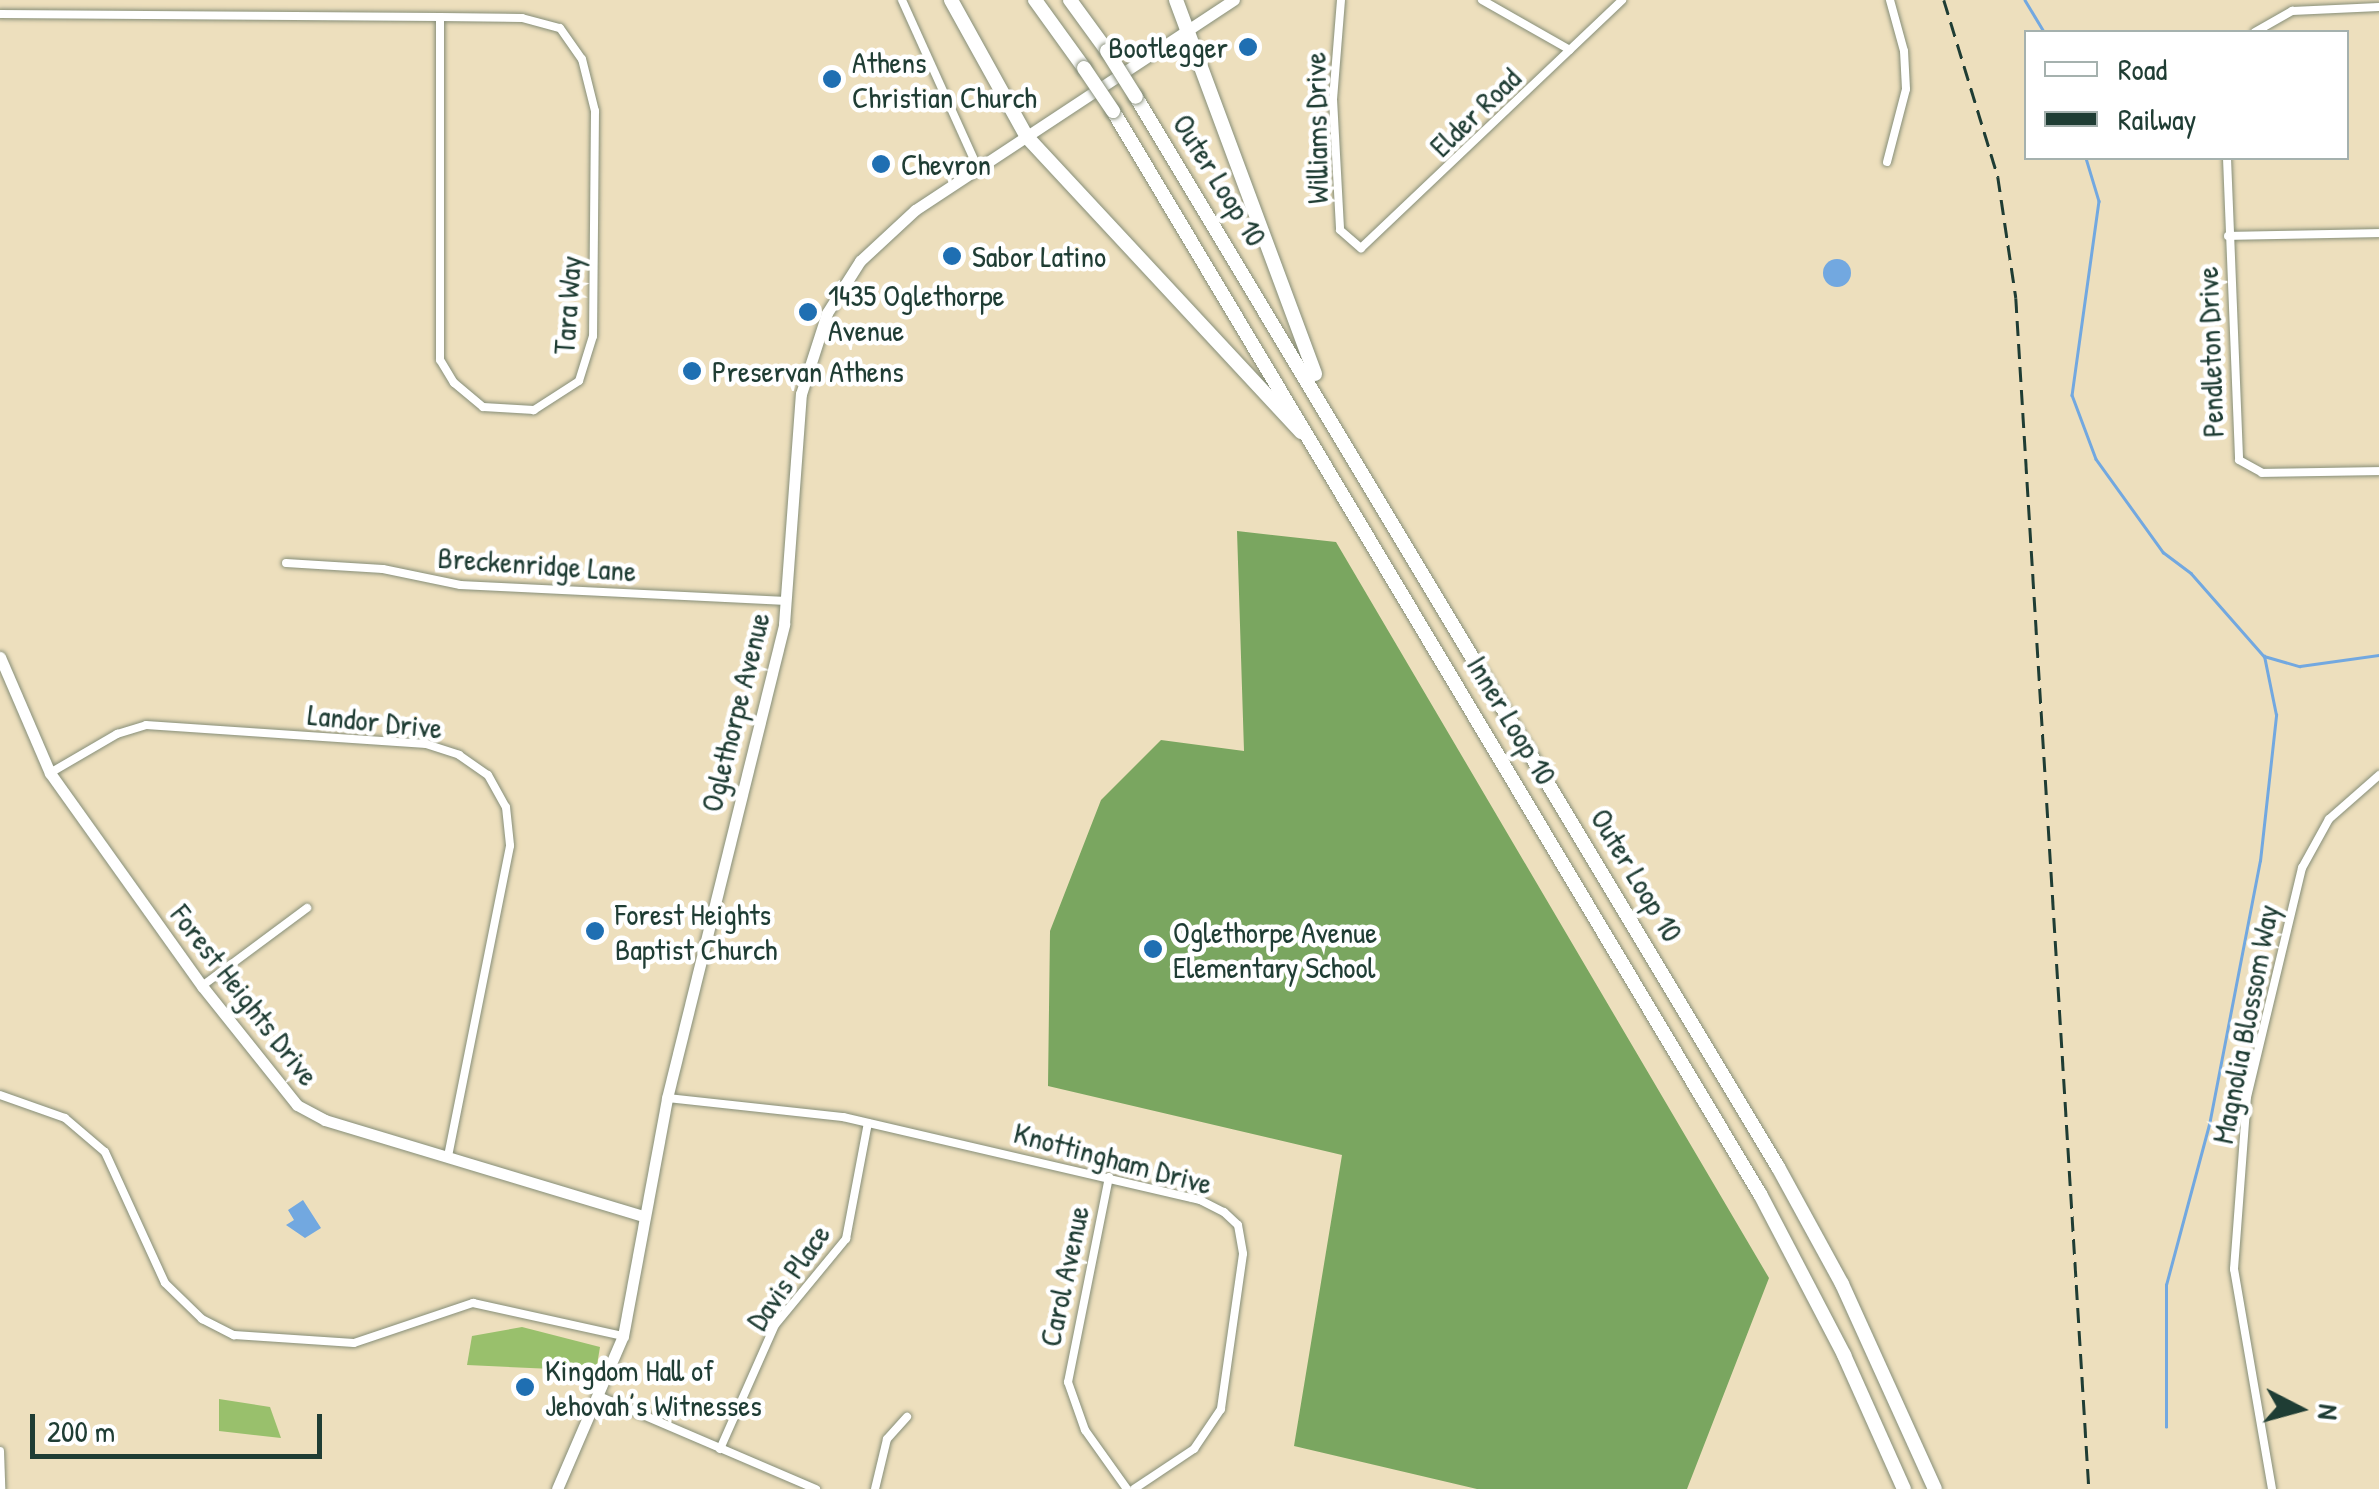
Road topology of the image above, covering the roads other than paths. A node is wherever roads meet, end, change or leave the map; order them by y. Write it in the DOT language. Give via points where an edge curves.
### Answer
graph roads {
  1 [pos="902,0"];
  2 [pos="950,0"];
  3 [pos="1034,0"];
  4 [pos="1070,0"];
  5 [pos="1176,0"];
  6 [pos="1234,0"];
  7 [pos="1341,0"];
  8 [pos="1482,0"];
  9 [pos="1622,0"];
  10 [pos="1890,0"];
  11 [pos="2379,7"];
  12 [pos="0,14"];
  13 [pos="440,17"];
  14 [pos="1192,29"];
  15 [pos="2259,30"];
  16 [pos="1570,50"];
  17 [pos="1027,137"];
  18 [pos="2227,160"];
  19 [pos="1887,162"];
  20 [pos="978,168"];
  21 [pos="2379,233"];
  22 [pos="2228,236"];
  23 [pos="1356,248"];
  24 [pos="1329,409"];
  25 [pos="1320,452"];
  26 [pos="2379,471"];
  27 [pos="286,563"];
  28 [pos="787,600"];
  29 [pos="0,657"];
  30 [pos="50,773"];
  31 [pos="2379,775"];
  32 [pos="307,908"];
  33 [pos="202,986"];
  34 [pos="0,1095"];
  35 [pos="667,1098"];
  36 [pos="868,1122"];
  37 [pos="448,1156"];
  38 [pos="1109,1178"];
  39 [pos="642,1216"];
  40 [pos="622,1336"];
  41 [pos="601,1397"];
  42 [pos="907,1417"];
  43 [pos="720,1449"];
  44 [pos="0,1452"];
  45 [pos="1,1489"];
  46 [pos="557,1489"];
  47 [pos="816,1489"];
  48 [pos="875,1489"];
  49 [pos="1130,1489"];
  50 [pos="1904,1489"];
  51 [pos="1934,1489"];
  52 [pos="2272,1489"];
  1 -- 20 [label="street"];
  2 -- 17 [label="highway"];
  3 -- 25 [label="highway, Inner Loop 10, bridge" via="1113,111"];
  4 -- 24 [label="highway, Outer Loop 10, bridge"];
  5 -- 14 [label="highway"];
  6 -- 14 [label="main road, Oglethorpe Avenue"];
  7 -- 23 [label="street, Williams Drive" via="1334,130 1340,230"];
  8 -- 16 [label="street"];
  9 -- 16 [label="street, Elder Road"];
  10 -- 19 [label="street" via="1906,89"];
  11 -- 15 [label="street" via="2292,11"];
  12 -- 13 [label="street, Tara Way"];
  13 -- 13 [label="street, Tara Way" via="550,23 576,46 593,95 591,350 579,381 534,410 483,406 454,383 440,360"];
  14 -- 17 [label="main road, Oglethorpe Avenue"];
  14 -- 24 [label="highway"];
  16 -- 23 [label="street, Elder Road" via="1374,241"];
  17 -- 20 [label="main road, Oglethorpe Avenue"];
  17 -- 25 [label="highway"];
  18 -- 22 [label="street, Pendleton Drive"];
  20 -- 28 [label="main road, Oglethorpe Avenue" via="877,242 827,313 801,394"];
  21 -- 22 [label="street"];
  22 -- 26 [label="street, Pendleton Drive" via="2240,460 2262,473"];
  24 -- 51 [label="highway, Outer Loop 10" via="1778,1167 1842,1284"];
  25 -- 50 [label="highway, Inner Loop 10" via="1769,1210"];
  27 -- 28 [label="street, Breckenridge Lane" via="382,569 460,586"];
  28 -- 35 [label="main road, Oglethorpe Avenue"];
  29 -- 30 [label="main road, Forest Heights Drive"];
  30 -- 33 [label="main road, Forest Heights Drive"];
  30 -- 37 [label="street, Landor Drive" via="117,734 163,725 426,744 460,754 488,775 506,807 510,846"];
  31 -- 52 [label="street, Magnolia Blossom Way" via="2329,819 2302,868 2247,1096 2234,1269"];
  32 -- 33 [label="street"];
  33 -- 37 [label="main road, Forest Heights Drive" via="297,1105 325,1120"];
  34 -- 40 [label="street" via="65,1118 104,1152 165,1283 202,1319 234,1335 354,1343 472,1303"];
  35 -- 36 [label="street, Knottingham Drive"];
  35 -- 39 [label="main road, Oglethorpe Avenue"];
  36 -- 38 [label="street, Knottingham Drive"];
  36 -- 43 [label="street, Davis Place" via="846,1240 776,1325"];
  37 -- 39 [label="main road, Forest Heights Drive"];
  38 -- 49 [label="street, Carol Avenue" via="1070,1346 1068,1382 1085,1430"];
  38 -- 49 [label="street, Knottingham Drive" via="1209,1203 1238,1225 1243,1242 1217,1420 1194,1449"];
  39 -- 40 [label="main road, Oglethorpe Avenue"];
  40 -- 41 [label="main road, Oglethorpe Avenue"];
  41 -- 43 [label="street"];
  41 -- 46 [label="main road, Oglethorpe Avenue"];
  42 -- 48 [label="street" via="887,1440"];
  43 -- 47 [label="street"];
  44 -- 45 [label="street"];
}
